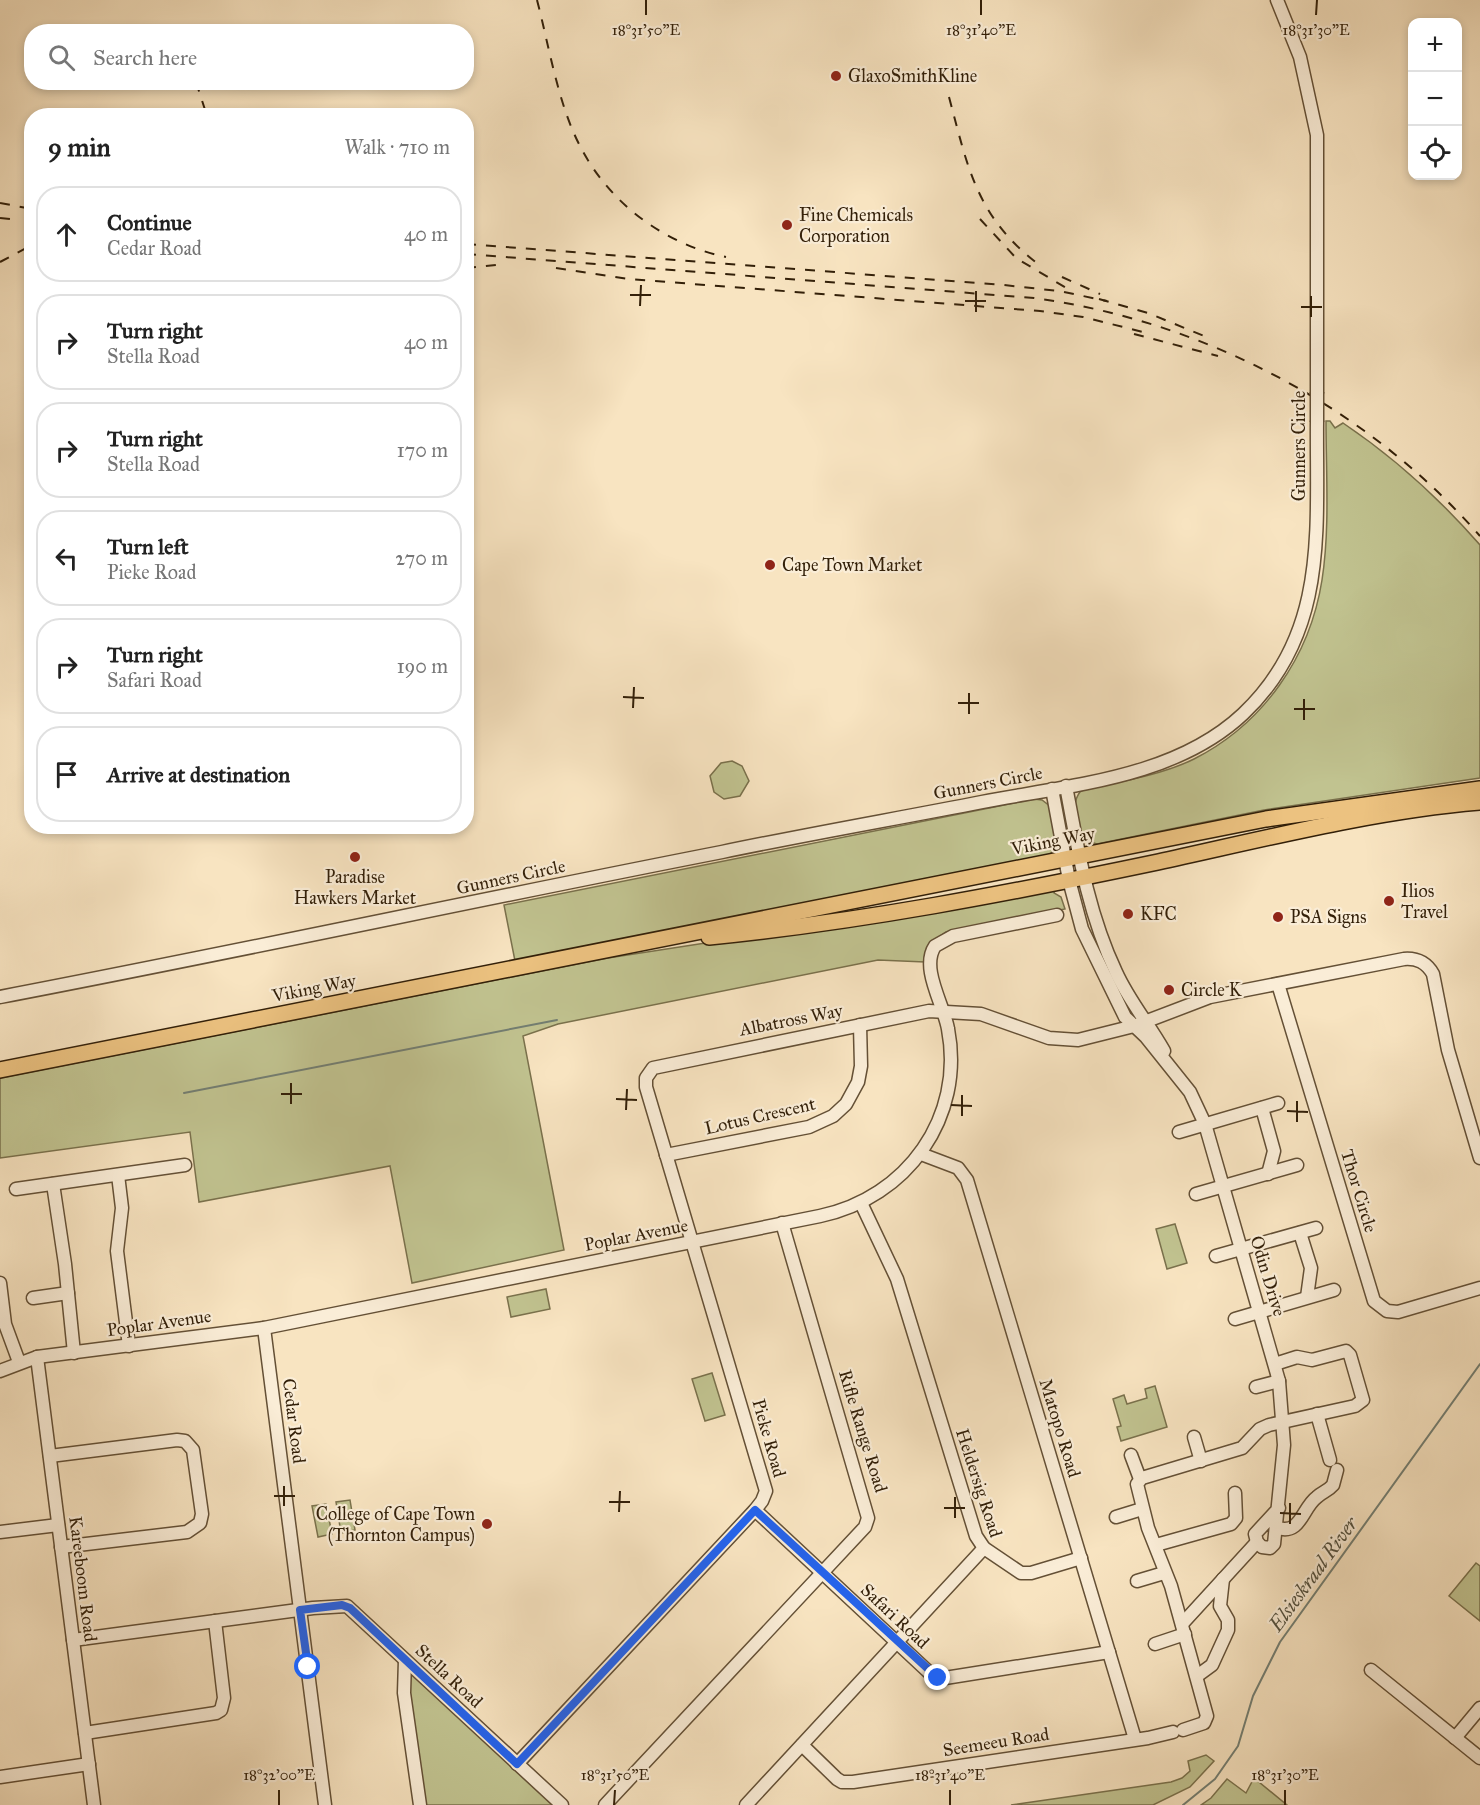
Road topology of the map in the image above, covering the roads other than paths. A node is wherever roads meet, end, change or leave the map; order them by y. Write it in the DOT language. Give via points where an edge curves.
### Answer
graph roads {
  1 [pos="1277,0"];
  2 [pos="1066,786"];
  3 [pos="1052,789"];
  4 [pos="1480,789"];
  5 [pos="1480,802"];
  6 [pos="1072,857"];
  7 [pos="1076,878"];
  8 [pos="1057,915"];
  9 [pos="635,944"];
  10 [pos="1278,984"];
  11 [pos="0,997"];
  12 [pos="944,1010"];
  13 [pos="1146,1022"];
  14 [pos="860,1025"];
  15 [pos="1134,1026"];
  16 [pos="1170,1066"];
  17 [pos="0,1070"];
  18 [pos="648,1074"];
  19 [pos="1278,1103"];
  20 [pos="1262,1108"];
  21 [pos="1205,1124"];
  22 [pos="1179,1132"];
  23 [pos="921,1154"];
  24 [pos="666,1155"];
  25 [pos="1480,1158"];
  26 [pos="185,1165"];
  27 [pos="1297,1165"];
  28 [pos="1268,1173"];
  29 [pos="118,1175"];
  30 [pos="53,1184"];
  31 [pos="1223,1187"];
  32 [pos="16,1189"];
  33 [pos="1196,1194"];
  34 [pos="861,1203"];
  35 [pos="782,1223"];
  36 [pos="1316,1228"];
  37 [pos="1300,1233"];
  38 [pos="692,1242"];
  39 [pos="1242,1250"];
  40 [pos="1216,1256"];
  41 [pos="0,1283"];
  42 [pos="1480,1288"];
  43 [pos="1334,1290"];
  44 [pos="68,1293"];
  45 [pos="33,1298"];
  46 [pos="1307,1298"];
  47 [pos="1260,1311"];
  48 [pos="1235,1319"];
  49 [pos="264,1328"];
  50 [pos="129,1346"];
  51 [pos="74,1353"];
  52 [pos="37,1357"];
  53 [pos="19,1362"];
  54 [pos="1275,1364"];
  55 [pos="0,1371"];
  56 [pos="1279,1381"];
  57 [pos="1256,1387"];
  58 [pos="1317,1414"];
  59 [pos="1283,1424"];
  60 [pos="1194,1437"];
  61 [pos="1131,1455"];
  62 [pos="50,1456"];
  63 [pos="1201,1461"];
  64 [pos="1140,1479"];
  65 [pos="1235,1493"];
  66 [pos="1280,1508"];
  67 [pos="1142,1509"];
  68 [pos="755,1510"];
  69 [pos="1116,1517"];
  70 [pos="58,1525"];
  71 [pos="1278,1528"];
  72 [pos="0,1532"];
  73 [pos="1257,1542"];
  74 [pos="1156,1545"];
  75 [pos="61,1547"];
  76 [pos="984,1548"];
  77 [pos="1081,1558"];
  78 [pos="821,1573"];
  79 [pos="1164,1573"];
  80 [pos="1223,1580"];
  81 [pos="1137,1581"];
  82 [pos="1208,1595"];
  83 [pos="1220,1606"];
  84 [pos="300,1610"];
  85 [pos="215,1621"];
  86 [pos="1184,1629"];
  87 [pos="73,1640"];
  88 [pos="897,1642"];
  89 [pos="1155,1644"];
  90 [pos="1109,1652"];
  91 [pos="405,1660"];
  92 [pos="1371,1670"];
  93 [pos="1197,1676"];
  94 [pos="1480,1708"];
  95 [pos="85,1733"];
  96 [pos="1455,1738"];
  97 [pos="1136,1739"];
  98 [pos="802,1745"];
  99 [pos="1480,1758"];
  100 [pos="89,1764"];
  101 [pos="517,1764"];
  102 [pos="0,1777"];
  103 [pos="94,1805"];
  104 [pos="325,1805"];
  105 [pos="420,1805"];
  106 [pos="562,1805"];
  107 [pos="605,1805"];
  108 [pos="746,1805"];
  1 -- 2 [label="street, Gunners Circle, bridge" via="1300,57 1317,135 1319,164 1316,550 1302,625 1279,670 1242,715 1192,750 1152,766"];
  2 -- 3 [label="street, Gunners Circle"];
  2 -- 6 [label="street, Odin Drive"];
  3 -- 6 [label="street, Odin Drive"];
  3 -- 11 [label="street, Gunners Circle" via="728,850"];
  4 -- 6 [label="main road, Viking Way" via="1266,819"];
  5 -- 7 [label="main road, Viking Way" via="1386,815"];
  6 -- 7 [label="street, Odin Drive"];
  6 -- 9 [label="main road, Viking Way"];
  7 -- 9 [label="main road, Viking Way" via="778,930"];
  7 -- 13 [label="street, Odin Drive" via="1120,981"];
  7 -- 15 [label="street, Odin Drive" via="1082,929 1125,1017"];
  8 -- 12 [label="street, Poplar Avenue" via="939,942 932,950 930,963"];
  9 -- 17 [label="main road, Viking Way"];
  10 -- 13 [label="street" via="1210,997"];
  10 -- 25 [label="street" via="1404,959 1419,960 1427,966 1434,979 1448,1050"];
  10 -- 42 [label="street, Thor Circle" via="1374,1301 1387,1311 1398,1312"];
  12 -- 14 [label="street, Albatross Way"];
  12 -- 15 [label="street" via="981,1014 1062,1040 1090,1038"];
  12 -- 23 [label="street, Poplar Avenue" via="950,1044 949,1088 941,1116"];
  13 -- 15 [label="street"];
  13 -- 16 [label="street, Odin Drive"];
  14 -- 18 [label="street, Albatross Way" via="660,1065"];
  14 -- 24 [label="street, Lotus Crescent" via="858,1082 846,1104 833,1116 809,1127"];
  15 -- 16 [label="street, Odin Drive"];
  16 -- 21 [label="street, Odin Drive" via="1194,1099"];
  18 -- 24 [label="street, Pieke Road" via="646,1087"];
  19 -- 20 [label="street"];
  20 -- 21 [label="street"];
  20 -- 28 [label="street" via="1274,1151"];
  21 -- 22 [label="street"];
  21 -- 31 [label="street, Odin Drive"];
  23 -- 34 [label="street, Poplar Avenue" via="894,1182"];
  23 -- 77 [label="street, Matopo Road" via="954,1166 965,1177"];
  24 -- 38 [label="street, Pieke Road"];
  26 -- 29 [label="street"];
  27 -- 28 [label="street"];
  28 -- 31 [label="street"];
  29 -- 30 [label="street"];
  29 -- 50 [label="street" via="122,1208 117,1251"];
  30 -- 32 [label="street"];
  30 -- 44 [label="street"];
  31 -- 33 [label="street"];
  31 -- 39 [label="street, Odin Drive"];
  34 -- 35 [label="street, Poplar Avenue"];
  34 -- 76 [label="street, Heldersig Road" via="897,1279 976,1536"];
  35 -- 38 [label="street, Poplar Avenue"];
  35 -- 78 [label="street, Rifle Range Road" via="868,1514 865,1527"];
  36 -- 37 [label="street"];
  37 -- 39 [label="street"];
  37 -- 46 [label="street" via="1311,1268"];
  38 -- 49 [label="street, Poplar Avenue"];
  38 -- 68 [label="street, Pieke Road" via="765,1485 764,1497"];
  39 -- 40 [label="street"];
  39 -- 47 [label="street, Odin Drive"];
  41 -- 53 [label="street" via="6,1324"];
  43 -- 46 [label="street"];
  44 -- 45 [label="street"];
  44 -- 51 [label="street"];
  46 -- 47 [label="street"];
  47 -- 48 [label="street"];
  47 -- 54 [label="street, Odin Drive"];
  49 -- 50 [label="street, Poplar Avenue"];
  49 -- 84 [label="street, Cedar Road"];
  50 -- 51 [label="street, Poplar Avenue"];
  51 -- 52 [label="street, Poplar Avenue"];
  52 -- 53 [label="street, Poplar Avenue"];
  52 -- 62 [label="street, Kareeboom Road"];
  53 -- 55 [label="street, Poplar Avenue"];
  54 -- 56 [label="street, Odin Drive"];
  54 -- 58 [label="street" via="1297,1357 1312,1360 1349,1352 1363,1400 1355,1406"];
  56 -- 57 [label="street"];
  56 -- 59 [label="street, Odin Drive"];
  58 -- 59 [label="street"];
  58 -- 71 [label="street" via="1334,1465 1333,1485 1315,1497 1294,1528"];
  59 -- 63 [label="street" via="1260,1429 1242,1448"];
  59 -- 66 [label="street, Odin Drive"];
  60 -- 63 [label="street"];
  61 -- 64 [label="street"];
  62 -- 70 [label="street, Kareeboom Road"];
  62 -- 75 [label="street" via="177,1440 194,1450 201,1514 195,1528"];
  63 -- 64 [label="street"];
  64 -- 67 [label="street" via="1137,1487"];
  65 -- 74 [label="street" via="1236,1518 1231,1524"];
  66 -- 71 [label="street, Odin Drive"];
  66 -- 73 [label="street" via="1258,1529"];
  67 -- 69 [label="street"];
  67 -- 74 [label="street"];
  68 -- 78 [label="street, Safari Road"];
  68 -- 101 [label="street, Pieke Road"];
  70 -- 72 [label="street"];
  70 -- 75 [label="street, Kareeboom Road"];
  71 -- 73 [label="street" via="1272,1547 1265,1548"];
  73 -- 80 [label="street"];
  74 -- 79 [label="street"];
  75 -- 87 [label="street, Kareeboom Road"];
  76 -- 77 [label="street" via="1021,1573"];
  76 -- 88 [label="street, Heldersig Road"];
  77 -- 90 [label="street, Matopo Road"];
  78 -- 88 [label="street, Safari Road"];
  78 -- 107 [label="street, Rifle Range Road"];
  79 -- 81 [label="street"];
  79 -- 86 [label="street"];
  80 -- 82 [label="street"];
  80 -- 83 [label="street"];
  82 -- 83 [label="street"];
  82 -- 86 [label="street"];
  83 -- 93 [label="street" via="1228,1629 1212,1665"];
  84 -- 85 [label="street, Stella Road"];
  84 -- 91 [label="street, Stella Road" via="342,1605 350,1608"];
  84 -- 104 [label="street, Cedar Road"];
  85 -- 87 [label="street, Stella Road"];
  85 -- 95 [label="street" via="224,1698 221,1710"];
  86 -- 89 [label="street"];
  86 -- 93 [label="street"];
  87 -- 95 [label="street, Kareeboom Road"];
  88 -- 90 [label="street, Safari Road" via="938,1678"];
  88 -- 98 [label="street, Heldersig Road"];
  90 -- 97 [label="street, Matopo Road"];
  91 -- 101 [label="street, Stella Road"];
  91 -- 105 [label="street" via="404,1693"];
  92 -- 96 [label="street"];
  93 -- 97 [label="street, Seemeeu Road" via="1208,1718 1203,1724"];
  94 -- 96 [label="street"];
  95 -- 100 [label="street, Kareeboom Road"];
  96 -- 99 [label="street"];
  97 -- 98 [label="street, Seemeeu Road" via="853,1782 837,1779"];
  98 -- 108 [label="street, Heldersig Road"];
  100 -- 102 [label="street"];
  100 -- 103 [label="street, Kareeboom Road"];
  101 -- 106 [label="street, Stella Road"];
}
